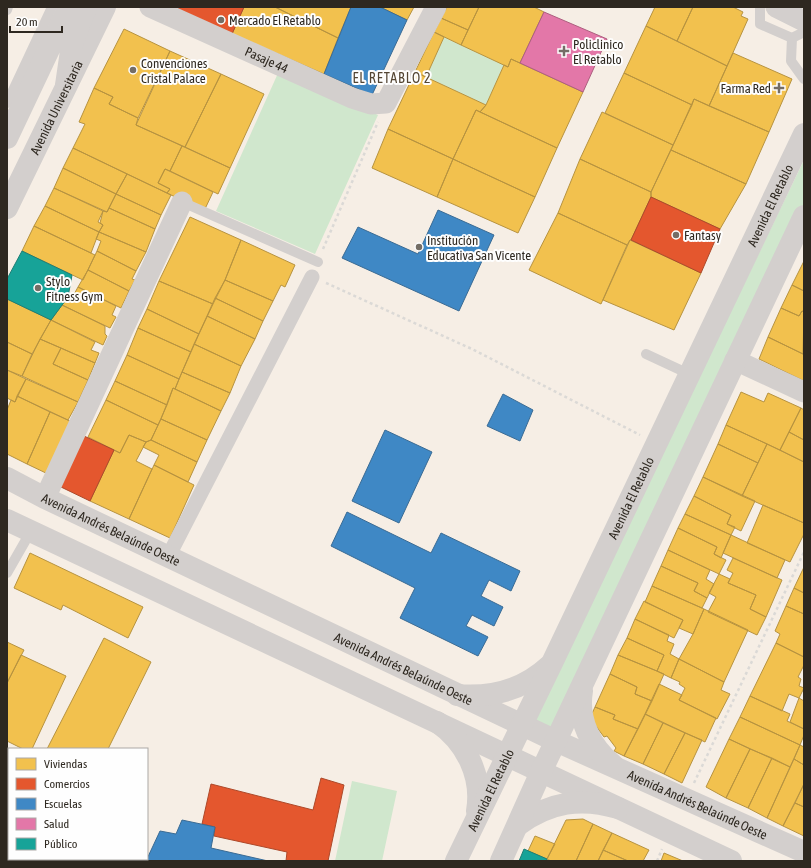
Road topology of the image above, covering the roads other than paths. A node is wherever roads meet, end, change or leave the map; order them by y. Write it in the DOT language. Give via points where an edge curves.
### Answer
graph roads {
  1 [pos="52,7"];
  2 [pos="69,7"];
  3 [pos="86,7"];
  4 [pos="105,7"];
  5 [pos="150,7"];
  6 [pos="436,7"];
  7 [pos="760,7"];
  8 [pos="776,7"];
  9 [pos="804,21"];
  10 [pos="804,32"];
  11 [pos="792,38"];
  12 [pos="804,79"];
  13 [pos="66,85"];
  14 [pos="7,103"];
  15 [pos="804,134"];
  16 [pos="7,138"];
  17 [pos="182,202"];
  18 [pos="7,208"];
  19 [pos="804,216"];
  20 [pos="318,262"];
  21 [pos="312,277"];
  22 [pos="646,354"];
  23 [pos="735,360"];
  24 [pos="689,374"];
  25 [pos="804,392"];
  26 [pos="7,478"];
  27 [pos="46,498"];
  28 [pos="73,511"];
  29 [pos="7,520"];
  30 [pos="31,531"];
  31 [pos="118,533"];
  32 [pos="57,543"];
  33 [pos="168,557"];
  34 [pos="102,565"];
  35 [pos="7,573"];
  36 [pos="552,664"];
  37 [pos="583,685"];
  38 [pos="457,695"];
  39 [pos="437,722"];
  40 [pos="522,724"];
  41 [pos="556,741"];
  42 [pos="507,756"];
  43 [pos="613,766"];
  44 [pos="541,772"];
  45 [pos="618,808"];
  46 [pos="475,820"];
  47 [pos="518,824"];
  48 [pos="8,835"];
  49 [pos="7,841"];
  50 [pos="804,852"];
  51 [pos="456,861"];
  52 [pos="501,861"];
  53 [pos="731,861"];
  1 -- 14 [label="lane"];
  2 -- 16 [label="main road"];
  3 -- 13 [label="main road" via="72,44"];
  4 -- 13 [label="main road, Avenida Universitaria"];
  5 -- 6 [label="street, Pasaje 44" via="352,98 371,104 386,103"];
  7 -- 11 [label="lane" via="760,24"];
  8 -- 9 [label="street"];
  10 -- 11 [label="lane"];
  11 -- 12 [label="lane" via="791,61"];
  13 -- 18 [label="main road, Avenida Universitaria"];
  15 -- 24 [label="main road, Avenida El Retablo"];
  17 -- 20 [label="lane"];
  17 -- 27 [label="street"];
  19 -- 23 [label="main road"];
  21 -- 33 [label="street"];
  22 -- 24 [label="lane"];
  23 -- 25 [label="street"];
  23 -- 37 [label="main road"];
  24 -- 36 [label="main road, Avenida El Retablo"];
  26 -- 27 [label="main road, Avenida Andrés Belaúnde Oeste"];
  27 -- 28 [label="main road, Avenida Andrés Belaúnde Oeste"];
  28 -- 31 [label="main road, Avenida Andrés Belaúnde Oeste"];
  28 -- 32 [label="main road" via="69,530"];
  29 -- 30 [label="main road"];
  30 -- 32 [label="main road"];
  30 -- 35 [label="lane"];
  31 -- 33 [label="main road, Avenida Andrés Belaúnde Oeste"];
  31 -- 34 [label="main road" via="106,547"];
  32 -- 34 [label="main road"];
  33 -- 38 [label="main road, Avenida Andrés Belaúnde Oeste"];
  34 -- 39 [label="main road"];
  36 -- 38 [label="main road" via="532,680 508,691 483,696"];
  36 -- 40 [label="main road, Avenida El Retablo"];
  37 -- 41 [label="main road"];
  37 -- 43 [label="main road" via="581,705 584,725 598,752"];
  38 -- 40 [label="main road, Avenida Andrés Belaúnde Oeste"];
  39 -- 42 [label="main road"];
  39 -- 46 [label="main road" via="456,738 474,771 478,795"];
  40 -- 41 [label="main road, Avenida Andrés Belaúnde Oeste"];
  40 -- 42 [label="main road, Avenida El Retablo"];
  41 -- 43 [label="main road, Avenida Andrés Belaúnde Oeste"];
  41 -- 44 [label="main road"];
  42 -- 44 [label="main road"];
  42 -- 46 [label="main road, Avenida El Retablo"];
  43 -- 50 [label="main road, Avenida Andrés Belaúnde Oeste"];
  44 -- 45 [label="main road"];
  44 -- 47 [label="main road"];
  45 -- 47 [label="main road" via="572,802 538,812"];
  45 -- 53 [label="main road"];
  46 -- 51 [label="main road, Avenida El Retablo"];
  47 -- 52 [label="main road"];
  48 -- 49 [label="street"];
}
